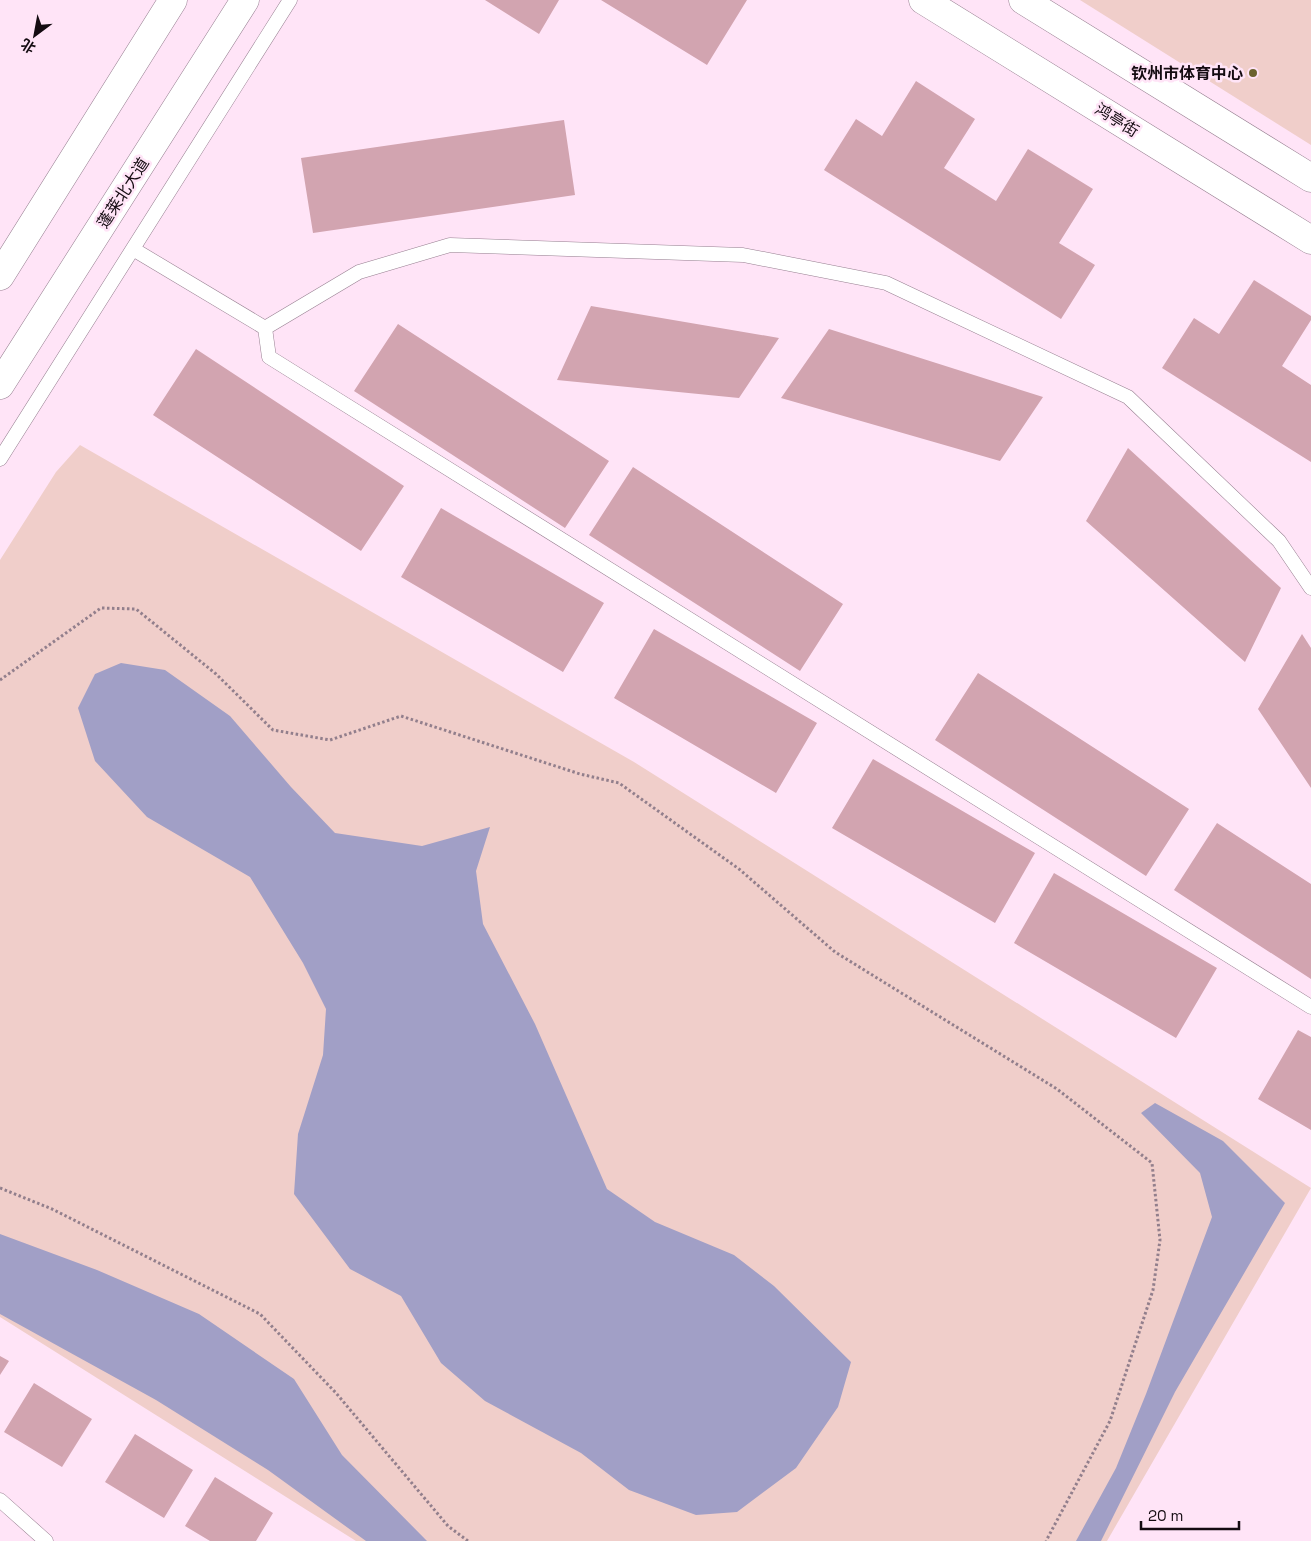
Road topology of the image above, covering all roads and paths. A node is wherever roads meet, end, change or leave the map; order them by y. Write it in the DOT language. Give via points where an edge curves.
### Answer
graph roads {
  1 [pos="173,0"];
  2 [pos="245,0"];
  3 [pos="290,0"];
  4 [pos="923,0"];
  5 [pos="1023,0"];
  6 [pos="1311,178"];
  7 [pos="1311,240"];
  8 [pos="133,249"];
  9 [pos="0,276"];
  10 [pos="265,328"];
  11 [pos="0,385"];
  12 [pos="0,459"];
  13 [pos="1311,588"];
  14 [pos="0,680"];
  15 [pos="1311,1007"];
  16 [pos="0,1188"];
  17 [pos="0,1500"];
  18 [pos="46,1541"];
  19 [pos="468,1541"];
  20 [pos="1046,1541"];
  1 -- 9 [label="street"];
  2 -- 11 [label="street, 蓬莱北大道"];
  3 -- 8 [label="lane"];
  4 -- 7 [label="street, 鸿亭街"];
  5 -- 6 [label="street"];
  8 -- 10 [label="lane"];
  8 -- 12 [label="lane"];
  10 -- 13 [label="lane" via="359,272 450,245 743,255 886,283 1128,397 1279,541"];
  10 -- 15 [label="lane" via="269,357"];
  14 -- 20 [label="path" via="101,608 136,609 216,674 273,730 330,740 401,716 580,774 619,782 739,869 835,952 1057,1089 1152,1163 1160,1240 1153,1290 1110,1421"];
  16 -- 19 [label="path" via="52,1209 260,1314 336,1393 448,1526"];
  17 -- 18 [label="lane"];
}
